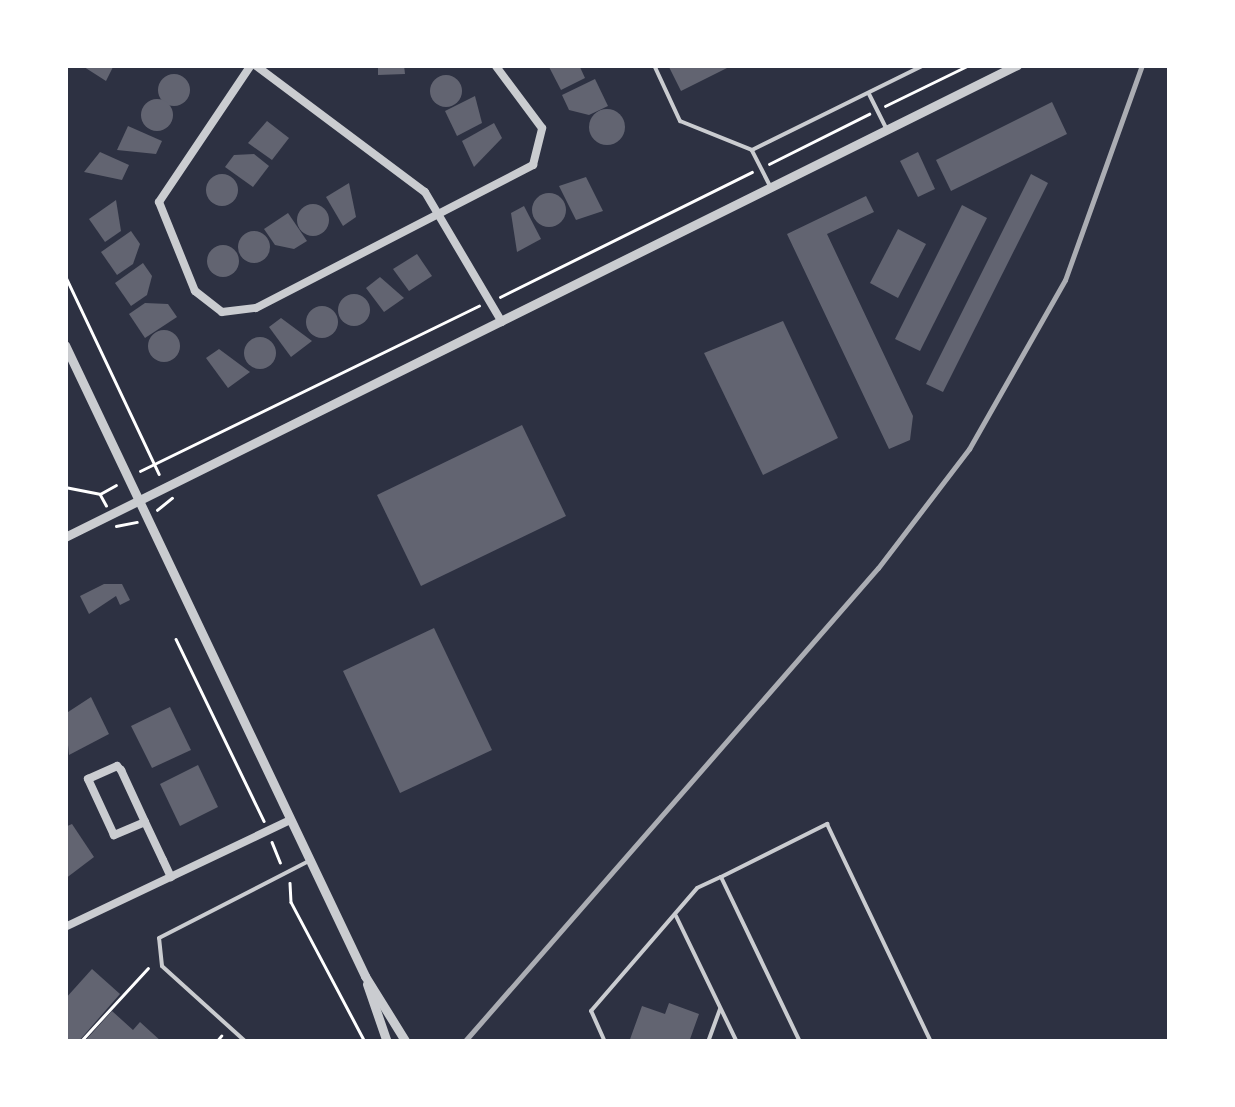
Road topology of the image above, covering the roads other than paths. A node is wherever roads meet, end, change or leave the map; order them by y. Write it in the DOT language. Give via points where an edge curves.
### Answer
graph roads {
  1 [pos="253,65"];
  2 [pos="495,65"];
  3 [pos="654,65"];
  4 [pos="924,65"];
  5 [pos="1017,65"];
  6 [pos="868,93"];
  7 [pos="888,130"];
  8 [pos="752,150"];
  9 [pos="772,188"];
  10 [pos="443,212"];
  11 [pos="502,322"];
  12 [pos="65,345"];
  13 [pos="138,500"];
  14 [pos="65,537"];
  15 [pos="290,820"];
  16 [pos="145,822"];
  17 [pos="309,861"];
  18 [pos="721,876"];
  19 [pos="171,877"];
  20 [pos="675,913"];
  21 [pos="65,928"];
  22 [pos="365,976"];
  23 [pos="720,1008"];
  24 [pos="246,1042"];
  25 [pos="387,1042"];
  26 [pos="406,1042"];
  27 [pos="605,1042"];
  28 [pos="708,1042"];
  29 [pos="737,1042"];
  30 [pos="800,1042"];
  31 [pos="931,1042"];
  1 -- 10 [label="street" via="364,139"];
  1 -- 10 [label="street" via="160,202 202,299 222,312 256,308"];
  2 -- 10 [label="street" via="538,122 542,152 526,170"];
  3 -- 8 [label="lane" via="680,121"];
  4 -- 6 [label="lane"];
  5 -- 7 [label="street"];
  6 -- 7 [label="lane"];
  6 -- 8 [label="lane"];
  7 -- 9 [label="street"];
  8 -- 9 [label="lane"];
  9 -- 11 [label="street"];
  10 -- 11 [label="street"];
  11 -- 13 [label="street"];
  12 -- 13 [label="street"];
  13 -- 14 [label="street"];
  13 -- 15 [label="street"];
  15 -- 17 [label="street"];
  15 -- 19 [label="street"];
  16 -- 16 [label="street" via="117,766 87,782 114,835"];
  16 -- 19 [label="street"];
  17 -- 22 [label="street"];
  17 -- 24 [label="lane" via="159,938 162,966"];
  18 -- 20 [label="lane"];
  18 -- 30 [label="lane"];
  18 -- 31 [label="lane" via="827,824"];
  19 -- 21 [label="street"];
  20 -- 23 [label="lane"];
  20 -- 27 [label="lane" via="591,1011"];
  22 -- 25 [label="street"];
  22 -- 26 [label="street"];
  23 -- 28 [label="lane"];
  23 -- 29 [label="lane"];
}
